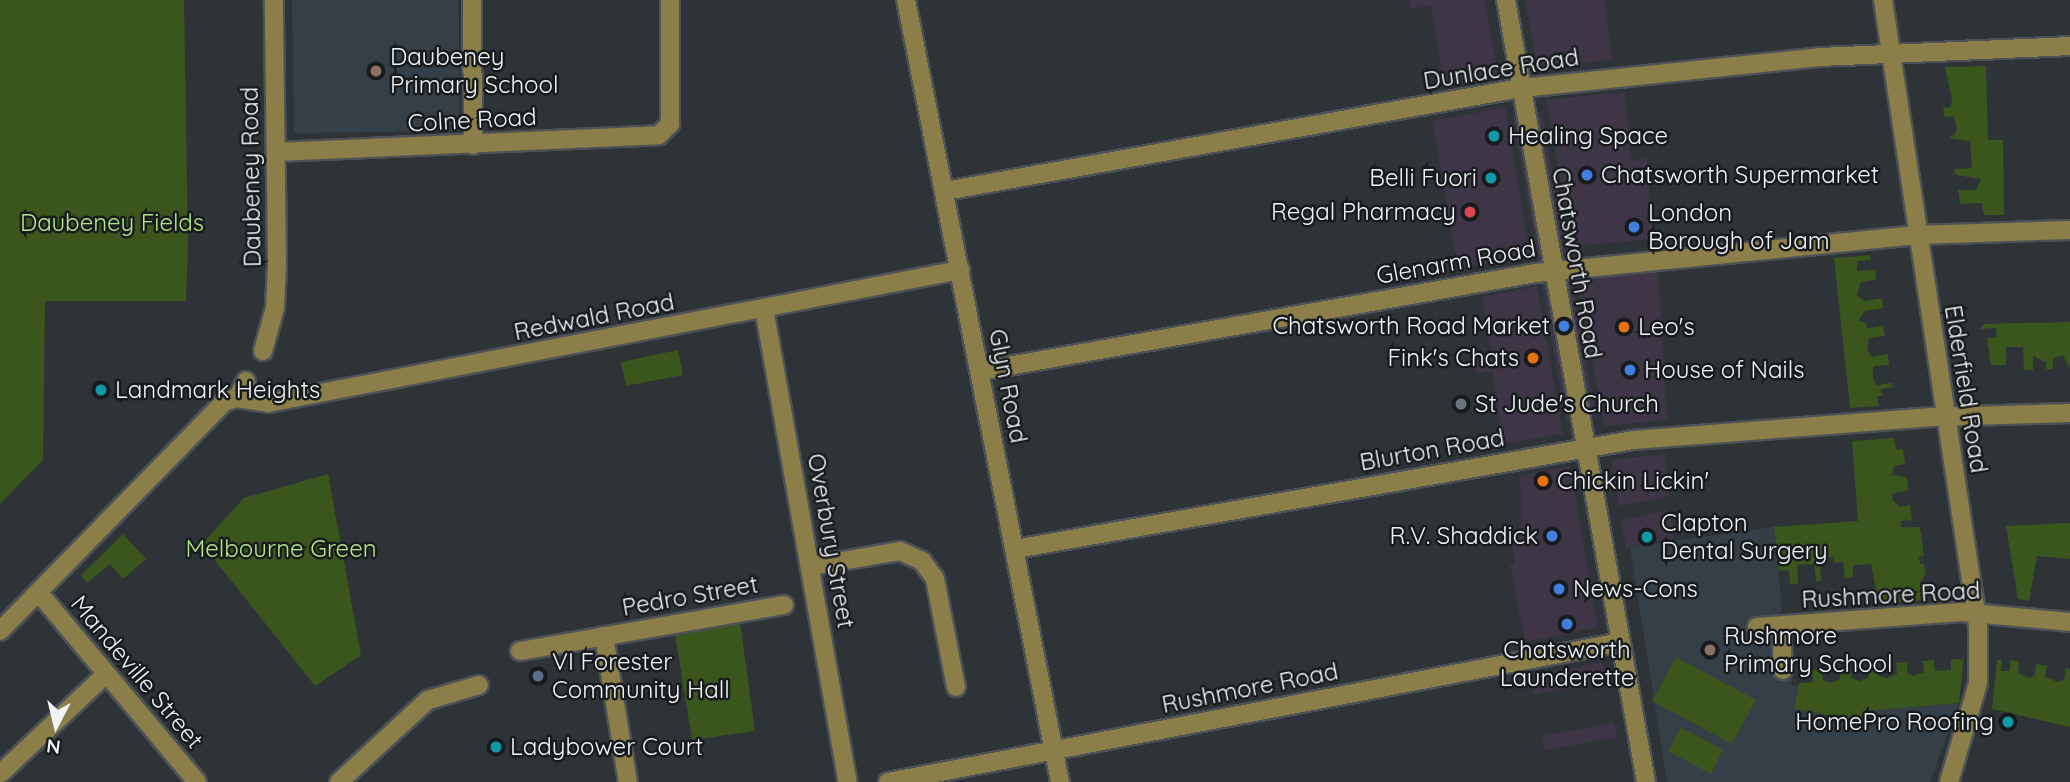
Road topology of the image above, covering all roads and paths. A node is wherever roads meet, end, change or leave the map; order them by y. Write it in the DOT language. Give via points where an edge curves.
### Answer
graph roads {
  1 [pos="274,0"];
  2 [pos="472,0"];
  3 [pos="670,0"];
  4 [pos="906,0"];
  5 [pos="1506,0"];
  6 [pos="1883,0"];
  7 [pos="2070,46"];
  8 [pos="1890,52"];
  9 [pos="1521,88"];
  10 [pos="473,145"];
  11 [pos="277,152"];
  12 [pos="945,191"];
  13 [pos="2070,230"];
  14 [pos="1917,235"];
  15 [pos="960,270"];
  16 [pos="1553,271"];
  17 [pos="765,308"];
  18 [pos="263,351"];
  19 [pos="980,370"];
  20 [pos="246,381"];
  21 [pos="237,398"];
  22 [pos="2070,413"];
  23 [pos="1946,417"];
  24 [pos="1587,450"];
  25 [pos="1015,549"];
  26 [pos="811,566"];
  27 [pos="39,593"];
  28 [pos="784,605"];
  29 [pos="1976,612"];
  30 [pos="2070,622"];
  31 [pos="1781,626"];
  32 [pos="1757,627"];
  33 [pos="0,631"];
  34 [pos="604,636"];
  35 [pos="1621,642"];
  36 [pos="520,651"];
  37 [pos="1783,670"];
  38 [pos="106,674"];
  39 [pos="479,685"];
  40 [pos="956,687"];
  41 [pos="1053,750"];
  42 [pos="1,773"];
  43 [pos="197,782"];
  44 [pos="340,782"];
  45 [pos="628,782"];
  46 [pos="848,782"];
  47 [pos="888,782"];
  48 [pos="1060,782"];
  49 [pos="1646,782"];
  50 [pos="1949,782"];
  1 -- 11 [label="street, Daubeney Road"];
  2 -- 10 [label="street"];
  3 -- 10 [label="street, Colne Road" via="668,131"];
  4 -- 12 [label="street, Glyn Road"];
  5 -- 9 [label="street, Chatsworth Road"];
  6 -- 8 [label="street, Elderfield Road"];
  7 -- 8 [label="street, Dunlace Road"];
  8 -- 9 [label="street, Dunlace Road"];
  8 -- 14 [label="street, Elderfield Road"];
  9 -- 12 [label="street, Dunlace Road"];
  9 -- 16 [label="street, Chatsworth Road"];
  10 -- 11 [label="street, Colne Road"];
  11 -- 18 [label="street, Daubeney Road" via="275,308"];
  12 -- 15 [label="street, Glyn Road"];
  13 -- 14 [label="street, Glenarm Road"];
  14 -- 16 [label="street, Glenarm Road"];
  14 -- 23 [label="street, Elderfield Road"];
  15 -- 17 [label="street, Redwald Road"];
  15 -- 19 [label="street, Glyn Road"];
  16 -- 19 [label="street, Glenarm Road"];
  16 -- 24 [label="street, Chatsworth Road"];
  17 -- 21 [label="street, Redwald Road" via="268,403"];
  17 -- 26 [label="street, Overbury Street"];
  19 -- 25 [label="street, Glyn Road"];
  20 -- 21 [label="street"];
  21 -- 27 [label="street" via="224,402"];
  22 -- 23 [label="street, Blurton Road"];
  23 -- 24 [label="street, Blurton Road" via="1633,440"];
  23 -- 29 [label="street, Elderfield Road"];
  24 -- 25 [label="street, Blurton Road"];
  24 -- 35 [label="street, Chatsworth Road"];
  25 -- 41 [label="street, Glyn Road"];
  26 -- 40 [label="street" via="900,551 922,561 935,579"];
  26 -- 46 [label="street, Overbury Street"];
  27 -- 33 [label="street"];
  27 -- 38 [label="street, Mandeville Street"];
  28 -- 34 [label="street, Pedro Street"];
  29 -- 30 [label="street, Rushmore Road"];
  29 -- 31 [label="street, Rushmore Road"];
  29 -- 50 [label="street, Elderfield Road" via="1978,683"];
  31 -- 32 [label="street, Rushmore Road"];
  31 -- 37 [label="street"];
  34 -- 36 [label="street, Pedro Street"];
  34 -- 45 [label="street, Pedro Street"];
  35 -- 41 [label="street, Rushmore Road"];
  35 -- 49 [label="street, Chatsworth Road"];
  38 -- 42 [label="street"];
  38 -- 43 [label="street, Mandeville Street"];
  39 -- 44 [label="street" via="429,700"];
  41 -- 47 [label="street, Rushmore Road"];
  41 -- 48 [label="street, Glyn Road"];
}
